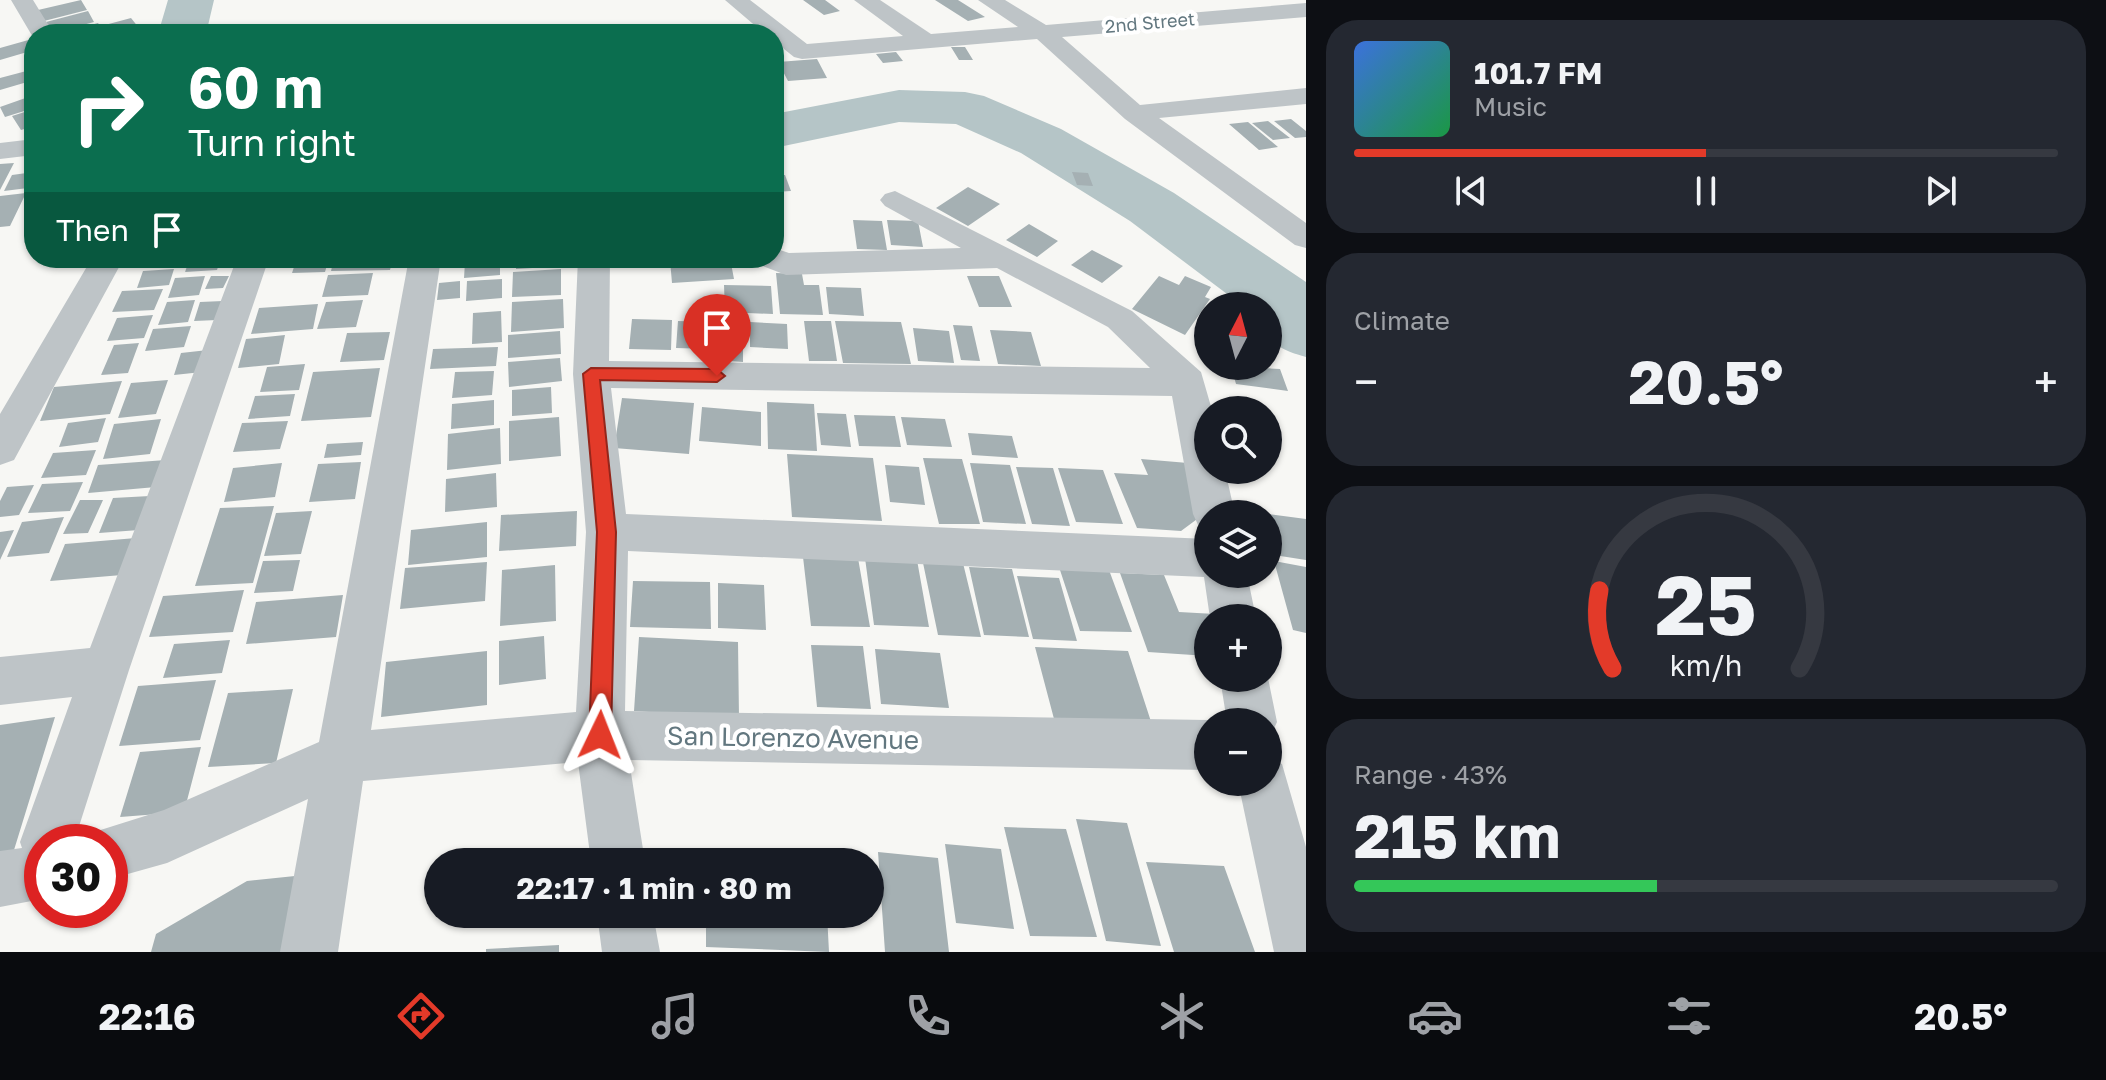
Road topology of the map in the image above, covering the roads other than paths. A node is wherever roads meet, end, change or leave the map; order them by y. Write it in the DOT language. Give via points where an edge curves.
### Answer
graph roads {
  1 [pos="22,0"];
  2 [pos="736,0"];
  3 [pos="865,0"];
  4 [pos="989,0"];
  5 [pos="1306,10"];
  6 [pos="36,24"];
  7 [pos="766,24"];
  8 [pos="1042,32"];
  9 [pos="784,38"];
  10 [pos="924,40"];
  11 [pos="1306,96"];
  12 [pos="1134,113"];
  13 [pos="24,148"];
  14 [pos="0,151"];
  15 [pos="895,200"];
  16 [pos="1306,203"];
  17 [pos="1263,208"];
  18 [pos="1306,238"];
  19 [pos="1001,257"];
  20 [pos="784,263"];
  21 [pos="102,268"];
  22 [pos="249,268"];
  23 [pos="423,268"];
  24 [pos="594,268"];
  25 [pos="591,374"];
  26 [pos="1188,382"];
  27 [pos="0,449"];
  28 [pos="1211,500"];
  29 [pos="607,532"];
  30 [pos="1194,557"];
  31 [pos="105,670"];
  32 [pos="0,681"];
  33 [pos="600,735"];
  34 [pos="1194,745"];
  35 [pos="341,758"];
  36 [pos="1267,796"];
  37 [pos="49,824"];
  38 [pos="128,847"];
  39 [pos="616,848"];
  40 [pos="627,928"];
  41 [pos="309,952"];
  42 [pos="631,952"];
  43 [pos="1303,952"];
  1 -- 6 [label="street"];
  2 -- 7 [label="street, 2nd Street"];
  3 -- 10 [label="street"];
  4 -- 8 [label="street"];
  5 -- 8 [label="street, 2nd Street"];
  8 -- 10 [label="street, 2nd Street"];
  8 -- 12 [label="street"];
  9 -- 10 [label="street, 2nd Street" via="802,52"];
  11 -- 12 [label="street"];
  12 -- 17 [label="street"];
  13 -- 14 [label="street"];
  15 -- 19 [label="street"];
  16 -- 17 [label="street"];
  17 -- 18 [label="street"];
  19 -- 20 [label="street"];
  19 -- 26 [label="street" via="1120,319"];
  21 -- 27 [label="street"];
  22 -- 31 [label="street"];
  23 -- 35 [label="street"];
  24 -- 25 [label="street"];
  25 -- 26 [label="street"];
  25 -- 29 [label="street"];
  26 -- 28 [label="street"];
  29 -- 30 [label="street"];
  29 -- 33 [label="street"];
  31 -- 32 [label="street"];
  31 -- 37 [label="street"];
  33 -- 34 [label="street, San Lorenzo Avenue"];
  33 -- 35 [label="street, San Lorenzo Avenue"];
  33 -- 39 [label="street"];
  35 -- 38 [label="street, San Lorenzo Avenue" via="167,836"];
  35 -- 41 [label="street"];
  36 -- 43 [label="street"];
  40 -- 42 [label="street"];
}
